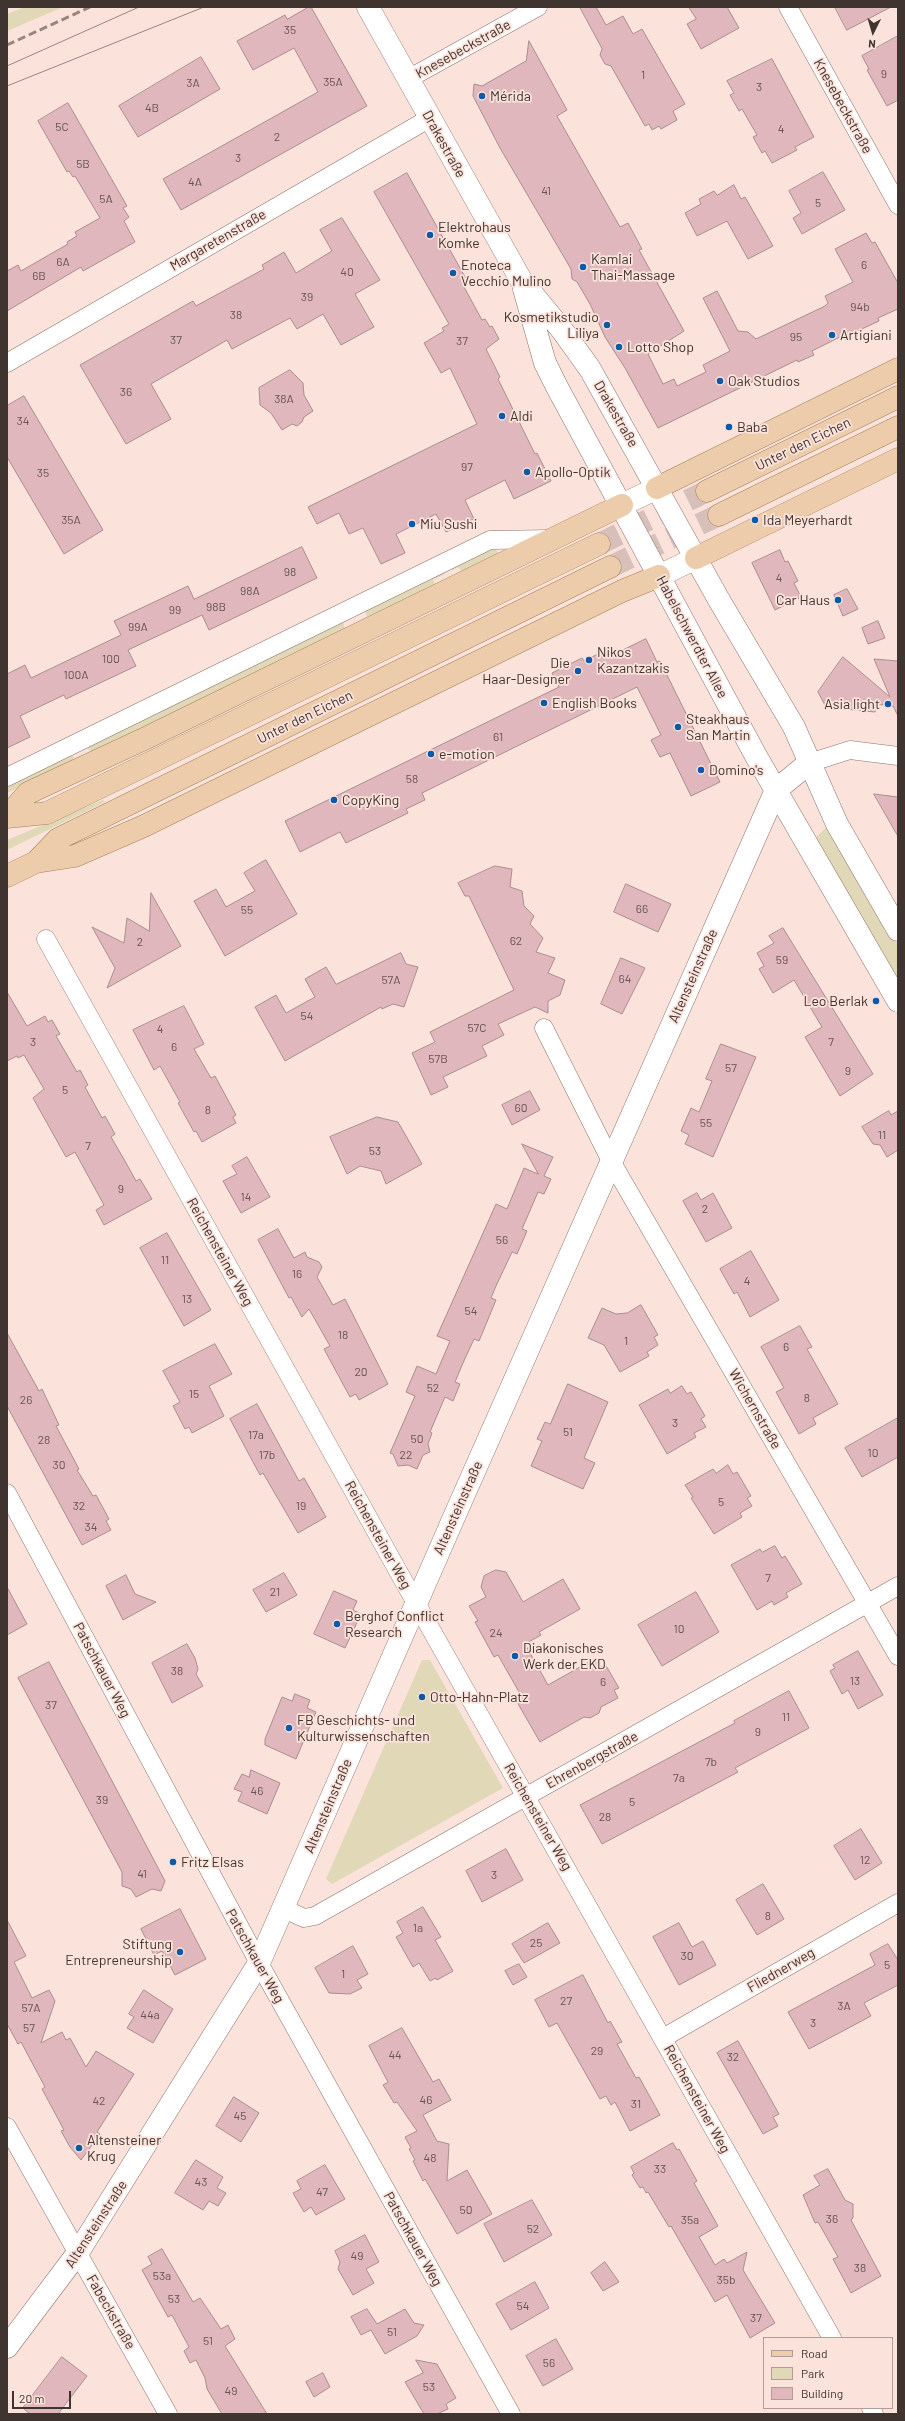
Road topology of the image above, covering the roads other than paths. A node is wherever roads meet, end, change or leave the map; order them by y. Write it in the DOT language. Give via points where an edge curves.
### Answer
graph roads {
  1 [pos="368,7"];
  2 [pos="538,7"];
  3 [pos="788,7"];
  4 [pos="408,79"];
  5 [pos="430,118"];
  6 [pos="898,205"];
  7 [pos="521,280"];
  8 [pos="7,363"];
  9 [pos="898,369"];
  10 [pos="898,397"];
  11 [pos="898,427"];
  12 [pos="898,459"];
  13 [pos="657,488"];
  14 [pos="707,491"];
  15 [pos="622,505"];
  16 [pos="719,515"];
  17 [pos="551,539"];
  18 [pos="599,544"];
  19 [pos="696,558"];
  20 [pos="610,567"];
  21 [pos="659,576"];
  22 [pos="898,756"];
  23 [pos="809,763"];
  24 [pos="7,776"];
  25 [pos="776,790"];
  26 [pos="7,817"];
  27 [pos="36,862"];
  28 [pos="7,876"];
  29 [pos="898,930"];
  30 [pos="46,939"];
  31 [pos="898,1001"];
  32 [pos="544,1028"];
  33 [pos="611,1161"];
  34 [pos="7,1493"];
  35 [pos="898,1586"];
  36 [pos="416,1603"];
  37 [pos="868,1603"];
  38 [pos="898,1656"];
  39 [pos="526,1795"];
  40 [pos="898,1903"];
  41 [pos="284,1909"];
  42 [pos="259,1963"];
  43 [pos="663,2038"];
  44 [pos="7,2127"];
  45 [pos="77,2254"];
  46 [pos="831,2337"];
  47 [pos="7,2347"];
  48 [pos="168,2414"];
  49 [pos="511,2414"];
  1 -- 4 [label="main road, Drakestraße"];
  2 -- 4 [label="street, Knesebeckstraße"];
  3 -- 6 [label="street, Knesebeckstraße"];
  4 -- 5 [label="main road, Drakestraße"];
  5 -- 7 [label="main road, Drakestraße"];
  5 -- 8 [label="street, Margaretenstraße"];
  7 -- 13 [label="main road, Drakestraße" via="590,369"];
  7 -- 15 [label="main road, Drakestraße" via="546,363"];
  9 -- 13 [label="main road"];
  10 -- 14 [label="main road, Unter den Eichen"];
  11 -- 16 [label="main road, Unter den Eichen"];
  12 -- 19 [label="main road"];
  13 -- 15 [label="main road"];
  13 -- 19 [label="main road, Drakestraße"];
  15 -- 17 [label="main road"];
  15 -- 21 [label="main road, Habelschwerdter Allee"];
  17 -- 24 [label="street" via="490,540"];
  17 -- 26 [label="main road" via="28,793"];
  18 -- 26 [label="main road, Unter den Eichen" via="47,813"];
  19 -- 21 [label="main road"];
  19 -- 23 [label="main road" via="794,727"];
  20 -- 27 [label="main road, Unter den Eichen" via="58,839"];
  21 -- 25 [label="main road, Habelschwerdter Allee"];
  21 -- 27 [label="main road" via="622,591 144,826 75,856"];
  22 -- 23 [label="street" via="850,750"];
  23 -- 25 [label="main road"];
  23 -- 29 [label="main road" via="837,824"];
  25 -- 31 [label="main road, Habelschwerdter Allee"];
  25 -- 33 [label="main road, Altensteinstraße"];
  27 -- 28 [label="main road, Unter den Eichen"];
  30 -- 36 [label="street, Reichensteiner Weg"];
  32 -- 33 [label="street"];
  33 -- 36 [label="main road, Altensteinstraße"];
  33 -- 37 [label="street, Wichernstraße"];
  34 -- 42 [label="street, Patschkauer Weg"];
  35 -- 37 [label="street, Ehrenbergstraße"];
  36 -- 39 [label="street, Reichensteiner Weg"];
  36 -- 41 [label="main road, Altensteinstraße"];
  37 -- 38 [label="street, Wichernstraße"];
  37 -- 39 [label="street, Ehrenbergstraße"];
  39 -- 41 [label="street, Ehrenbergstraße" via="315,1916 304,1918"];
  39 -- 43 [label="street, Reichensteiner Weg"];
  40 -- 43 [label="street, Fliednerweg"];
  41 -- 42 [label="main road, Altensteinstraße"];
  42 -- 45 [label="main road, Altensteinstraße"];
  42 -- 49 [label="street, Patschkauer Weg"];
  43 -- 46 [label="street, Reichensteiner Weg"];
  44 -- 45 [label="street, Fabeckstraße"];
  45 -- 47 [label="main road, Altensteinstraße"];
  45 -- 48 [label="street, Fabeckstraße"];
}
